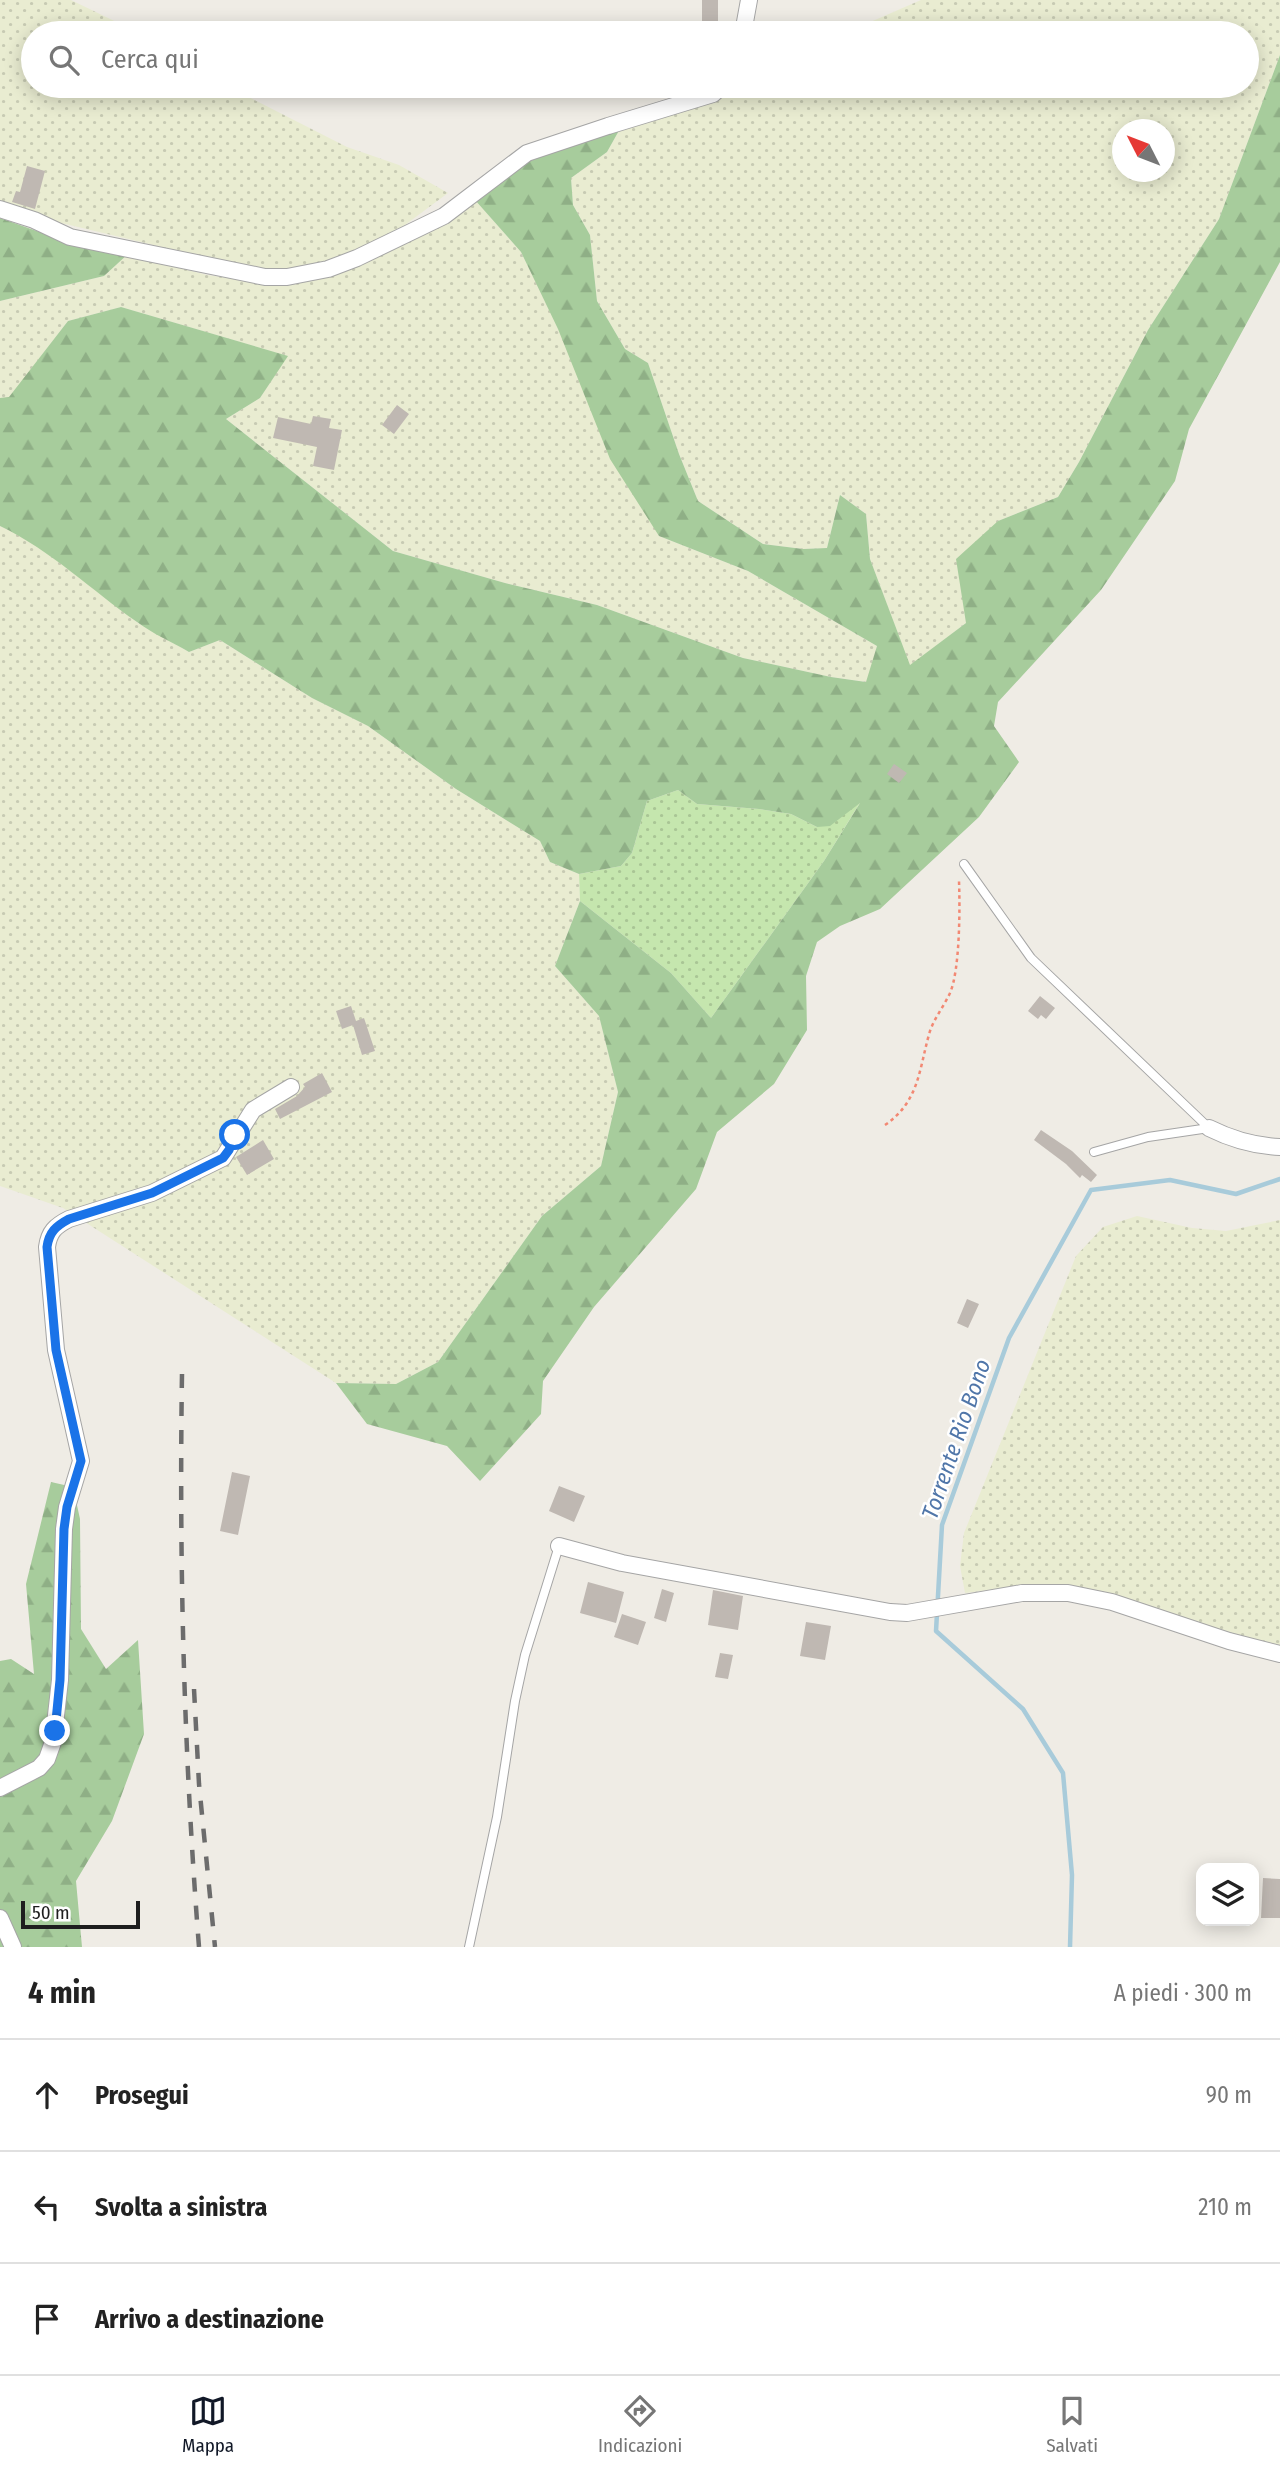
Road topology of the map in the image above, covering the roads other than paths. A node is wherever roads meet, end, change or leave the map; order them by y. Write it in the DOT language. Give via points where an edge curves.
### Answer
graph roads {
  1 [pos="748,0"];
  2 [pos="745,21"];
  3 [pos="700,98"];
  4 [pos="0,209"];
  5 [pos="964,864"];
  6 [pos="291,1087"];
  7 [pos="1209,1128"];
  8 [pos="1280,1147"];
  9 [pos="1094,1152"];
  10 [pos="559,1546"];
  11 [pos="1280,1654"];
  12 [pos="0,1788"];
  13 [pos="0,1918"];
  14 [pos="13,1947"];
  15 [pos="469,1947"];
  1 -- 2 [label="street"];
  3 -- 4 [label="street" via="527,153 444,216 358,258 287,277 265,277 69,237"];
  5 -- 7 [label="lane" via="1049,978"];
  6 -- 12 [label="street" via="253,1110 223,1158 152,1193 69,1219 48,1237 56,1350 81,1461 64,1529 60,1680 53,1742 38,1768"];
  7 -- 8 [label="street" via="1234,1140"];
  7 -- 9 [label="lane" via="1148,1137"];
  10 -- 11 [label="street" via="636,1566 890,1612 1022,1593 1068,1593 1112,1602"];
  10 -- 15 [label="lane" via="522,1667"];
  13 -- 14 [label="street"];
}
